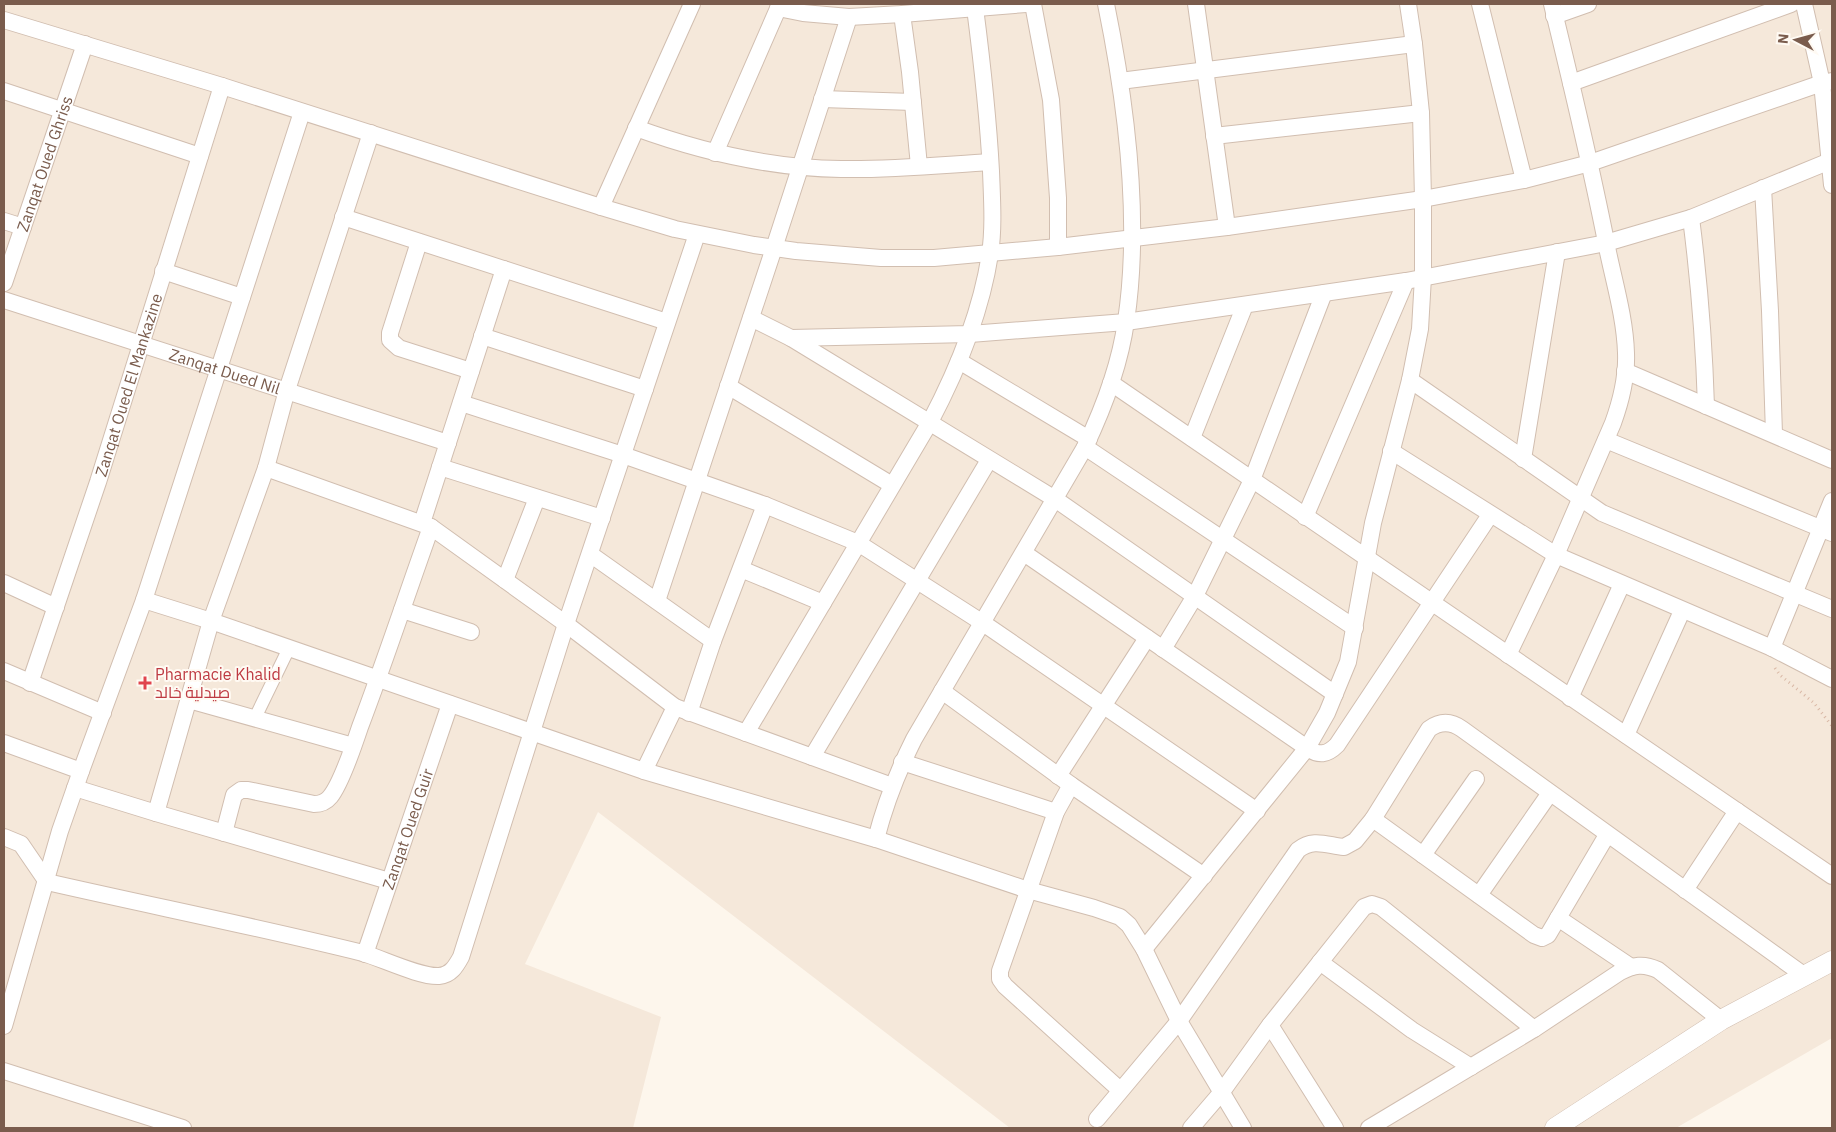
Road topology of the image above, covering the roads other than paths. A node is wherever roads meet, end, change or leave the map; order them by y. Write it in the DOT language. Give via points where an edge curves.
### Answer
graph roads {
  1 [pos="692,4"];
  2 [pos="1026,4"];
  3 [pos="1033,4"];
  4 [pos="1106,4"];
  5 [pos="1196,4"];
  6 [pos="1408,4"];
  7 [pos="1480,4"];
  8 [pos="1588,4"];
  9 [pos="1791,4"];
  10 [pos="1804,4"];
  11 [pos="779,6"];
  12 [pos="975,8"];
  13 [pos="1553,10"];
  14 [pos="902,14"];
  15 [pos="848,16"];
  16 [pos="4,20"];
  17 [pos="85,44"];
  18 [pos="1414,44"];
  19 [pos="1205,70"];
  20 [pos="1120,81"];
  21 [pos="1827,82"];
  22 [pos="1571,83"];
  23 [pos="222,86"];
  24 [pos="4,91"];
  25 [pos="822,99"];
  26 [pos="914,102"];
  27 [pos="62,110"];
  28 [pos="302,112"];
  29 [pos="1420,113"];
  30 [pos="636,128"];
  31 [pos="371,133"];
  32 [pos="1214,136"];
  33 [pos="715,152"];
  34 [pos="200,156"];
  35 [pos="1830,161"];
  36 [pos="990,162"];
  37 [pos="1590,163"];
  38 [pos="800,166"];
  39 [pos="919,166"];
  40 [pos="1524,180"];
  41 [pos="1832,185"];
  42 [pos="1763,188"];
  43 [pos="1424,199"];
  44 [pos="601,207"];
  45 [pos="344,218"];
  46 [pos="1691,218"];
  47 [pos="4,221"];
  48 [pos="23,227"];
  49 [pos="1227,227"];
  50 [pos="697,234"];
  51 [pos="1132,238"];
  52 [pos="419,242"];
  53 [pos="1606,243"];
  54 [pos="774,248"];
  55 [pos="1058,248"];
  56 [pos="1557,252"];
  57 [pos="990,254"];
  58 [pos="504,269"];
  59 [pos="163,271"];
  60 [pos="1423,277"];
  61 [pos="1406,281"];
  62 [pos="4,283"];
  63 [pos="1324,293"];
  64 [pos="242,297"];
  65 [pos="4,300"];
  66 [pos="1245,304"];
  67 [pos="751,318"];
  68 [pos="667,322"];
  69 [pos="1126,322"];
  70 [pos="970,334"];
  71 [pos="482,336"];
  72 [pos="791,338"];
  73 [pos="140,344"];
  74 [pos="959,361"];
  75 [pos="218,369"];
  76 [pos="471,371"];
  77 [pos="1625,371"];
  78 [pos="1410,380"];
  79 [pos="1111,383"];
  80 [pos="728,386"];
  81 [pos="645,389"];
  82 [pos="287,390"];
  83 [pos="461,403"];
  84 [pos="1706,406"];
  85 [pos="930,422"];
  86 [pos="1774,434"];
  87 [pos="1192,438"];
  88 [pos="1606,440"];
  89 [pos="1087,442"];
  90 [pos="448,444"];
  91 [pos="1391,451"];
  92 [pos="623,455"];
  93 [pos="1523,459"];
  94 [pos="990,460"];
  95 [pos="1832,460"];
  96 [pos="266,468"];
  97 [pos="440,468"];
  98 [pos="1252,480"];
  99 [pos="697,481"];
  100 [pos="892,485"];
  101 [pos="537,498"];
  102 [pos="1055,499"];
  103 [pos="1580,499"];
  104 [pos="1832,501"];
  105 [pos="764,505"];
  106 [pos="1490,515"];
  107 [pos="1305,517"];
  108 [pos="602,518"];
  109 [pos="427,525"];
  110 [pos="1827,531"];
  111 [pos="1223,539"];
  112 [pos="858,543"];
  113 [pos="1024,552"];
  114 [pos="590,554"];
  115 [pos="1556,555"];
  116 [pos="1366,558"];
  117 [pos="741,569"];
  118 [pos="505,580"];
  119 [pos="917,581"];
  120 [pos="4,583"];
  121 [pos="1622,584"];
  122 [pos="1794,594"];
  123 [pos="1196,596"];
  124 [pos="144,600"];
  125 [pos="657,601"];
  126 [pos="823,603"];
  127 [pos="1431,603"];
  128 [pos="56,607"];
  129 [pos="1832,609"];
  130 [pos="402,610"];
  131 [pos="1682,611"];
  132 [pos="211,622"];
  133 [pos="983,623"];
  134 [pos="566,624"];
  135 [pos="1355,628"];
  136 [pos="471,632"];
  137 [pos="1147,638"];
  138 [pos="713,641"];
  139 [pos="289,648"];
  140 [pos="1772,648"];
  141 [pos="1163,649"];
  142 [pos="1508,655"];
  143 [pos="4,671"];
  144 [pos="378,679"];
  145 [pos="1832,679"];
  146 [pos="30,683"];
  147 [pos="942,691"];
  148 [pos="1335,694"];
  149 [pos="1570,698"];
  150 [pos="189,700"];
  151 [pos="450,704"];
  152 [pos="1103,705"];
  153 [pos="682,710"];
  154 [pos="103,713"];
  155 [pos="255,718"];
  156 [pos="532,732"];
  157 [pos="746,733"];
  158 [pos="1626,735"];
  159 [pos="4,743"];
  160 [pos="353,746"];
  161 [pos="1307,748"];
  162 [pos="812,757"];
  163 [pos="902,762"];
  164 [pos="80,771"];
  165 [pos="644,771"];
  166 [pos="1476,779"];
  167 [pos="1065,781"];
  168 [pos="892,786"];
  169 [pos="75,788"];
  170 [pos="1550,793"];
  171 [pos="1257,811"];
  172 [pos="1737,811"];
  173 [pos="1056,812"];
  174 [pos="156,813"];
  175 [pos="1372,819"];
  176 [pos="224,833"];
  177 [pos="1607,835"];
  178 [pos="4,837"];
  179 [pos="876,839"];
  180 [pos="1423,855"];
  181 [pos="1204,876"];
  182 [pos="1832,876"];
  183 [pos="389,881"];
  184 [pos="46,882"];
  185 [pos="1028,890"];
  186 [pos="1685,890"];
  187 [pos="1479,895"];
  188 [pos="1558,918"];
  189 [pos="1144,949"];
  190 [pos="365,954"];
  191 [pos="1832,961"];
  192 [pos="1320,962"];
  193 [pos="1631,967"];
  194 [pos="1804,976"];
  195 [pos="1721,1020"];
  196 [pos="1179,1021"];
  197 [pos="1270,1025"];
  198 [pos="4,1026"];
  199 [pos="1534,1029"];
  200 [pos="1471,1067"];
  201 [pos="4,1071"];
  202 [pos="1120,1090"];
  203 [pos="1221,1093"];
  204 [pos="1097,1119"];
  205 [pos="183,1128"];
  206 [pos="1191,1128"];
  207 [pos="1243,1128"];
  208 [pos="1335,1128"];
  209 [pos="1369,1128"];
  210 [pos="1555,1128"];
  1 -- 30 [label="street"];
  2 -- 12 [label="street"];
  3 -- 55 [label="street" via="1052,110"];
  4 -- 20 [label="street"];
  5 -- 19 [label="street"];
  6 -- 18 [label="street"];
  7 -- 40 [label="street"];
  8 -- 13 [label="street"];
  9 -- 22 [label="street"];
  10 -- 21 [label="street"];
  11 -- 15 [label="street" via="803,13"];
  11 -- 33 [label="street"];
  12 -- 14 [label="street"];
  12 -- 36 [label="street"];
  13 -- 22 [label="street"];
  14 -- 15 [label="street"];
  14 -- 26 [label="street"];
  15 -- 25 [label="street"];
  16 -- 17 [label="street"];
  17 -- 23 [label="street"];
  17 -- 27 [label="street, Zanqat Oued Ghriss"];
  18 -- 19 [label="street"];
  18 -- 29 [label="street"];
  19 -- 20 [label="street"];
  19 -- 32 [label="street"];
  20 -- 51 [label="street" via="1130,177"];
  21 -- 35 [label="street"];
  21 -- 37 [label="street"];
  22 -- 37 [label="street"];
  23 -- 28 [label="street"];
  23 -- 34 [label="street, Zanqat Oued El Mankazine"];
  24 -- 27 [label="street"];
  25 -- 26 [label="street"];
  25 -- 38 [label="street"];
  26 -- 39 [label="street"];
  27 -- 34 [label="street"];
  27 -- 48 [label="street, Zanqat Oued Ghriss"];
  28 -- 31 [label="street"];
  28 -- 64 [label="street"];
  29 -- 32 [label="street"];
  29 -- 43 [label="street"];
  30 -- 33 [label="street"];
  30 -- 44 [label="street"];
  31 -- 44 [label="street"];
  31 -- 45 [label="street"];
  32 -- 49 [label="street"];
  33 -- 38 [label="street"];
  34 -- 59 [label="street, Zanqat Oued El Mankazine"];
  35 -- 41 [label="street"];
  35 -- 42 [label="street"];
  36 -- 39 [label="street"];
  36 -- 57 [label="street" via="993,224"];
  37 -- 40 [label="street"];
  37 -- 53 [label="street"];
  38 -- 39 [label="street" via="879,169"];
  38 -- 54 [label="street"];
  40 -- 43 [label="street"];
  42 -- 46 [label="street"];
  42 -- 86 [label="street"];
  43 -- 49 [label="street"];
  43 -- 60 [label="street"];
  44 -- 50 [label="street"];
  45 -- 52 [label="street"];
  45 -- 82 [label="street"];
  46 -- 53 [label="street"];
  46 -- 84 [label="street"];
  47 -- 48 [label="street"];
  48 -- 62 [label="street, Zanqat Oued Ghriss"];
  49 -- 51 [label="street"];
  50 -- 54 [label="street"];
  50 -- 68 [label="street"];
  51 -- 55 [label="street"];
  51 -- 69 [label="street"];
  52 -- 58 [label="street"];
  52 -- 76 [label="street" via="390,340 399,348"];
  53 -- 56 [label="street"];
  53 -- 77 [label="street" via="1624,335"];
  54 -- 57 [label="street" via="881,258"];
  54 -- 67 [label="street"];
  55 -- 57 [label="street"];
  56 -- 60 [label="street"];
  56 -- 93 [label="street"];
  57 -- 70 [label="street"];
  58 -- 68 [label="street"];
  58 -- 71 [label="street"];
  59 -- 64 [label="street"];
  59 -- 73 [label="street, Zanqat Oued El Mankazine"];
  60 -- 61 [label="street"];
  60 -- 78 [label="street" via="1420,329"];
  61 -- 63 [label="street"];
  61 -- 107 [label="street"];
  63 -- 66 [label="street"];
  63 -- 98 [label="street"];
  64 -- 75 [label="street"];
  65 -- 73 [label="street, Zanqat Dued Nil"];
  66 -- 69 [label="street"];
  66 -- 87 [label="street"];
  67 -- 72 [label="street"];
  67 -- 80 [label="street"];
  68 -- 81 [label="street"];
  69 -- 70 [label="street"];
  69 -- 79 [label="street"];
  70 -- 72 [label="street"];
  70 -- 74 [label="street"];
  71 -- 76 [label="street"];
  71 -- 81 [label="street"];
  72 -- 85 [label="street"];
  73 -- 75 [label="street, Zanqat Dued Nil"];
  73 -- 128 [label="street, Zanqat Oued El Mankazine"];
  74 -- 85 [label="street"];
  74 -- 89 [label="street"];
  75 -- 82 [label="street, Zanqat Dued Nil"];
  75 -- 124 [label="street"];
  76 -- 83 [label="street"];
  77 -- 84 [label="street"];
  77 -- 88 [label="street" via="1619,406"];
  78 -- 91 [label="street"];
  78 -- 93 [label="street"];
  79 -- 87 [label="street"];
  79 -- 89 [label="street"];
  80 -- 99 [label="street"];
  80 -- 100 [label="street"];
  81 -- 92 [label="street"];
  82 -- 90 [label="street, Zanqat Dued Nil"];
  82 -- 96 [label="street"];
  83 -- 90 [label="street"];
  83 -- 92 [label="street"];
  84 -- 86 [label="street"];
  85 -- 94 [label="street"];
  85 -- 100 [label="street"];
  86 -- 95 [label="street"];
  87 -- 98 [label="street"];
  88 -- 103 [label="street"];
  88 -- 110 [label="street"];
  89 -- 102 [label="street"];
  89 -- 111 [label="street"];
  90 -- 97 [label="street"];
  91 -- 106 [label="street"];
  91 -- 116 [label="street"];
  92 -- 99 [label="street"];
  92 -- 108 [label="street"];
  93 -- 103 [label="street"];
  94 -- 102 [label="street"];
  94 -- 119 [label="street"];
  96 -- 109 [label="street"];
  96 -- 132 [label="street"];
  97 -- 101 [label="street"];
  97 -- 109 [label="street"];
  98 -- 107 [label="street"];
  98 -- 111 [label="street"];
  99 -- 105 [label="street"];
  99 -- 125 [label="street"];
  100 -- 112 [label="street"];
  101 -- 108 [label="street"];
  101 -- 118 [label="street"];
  102 -- 113 [label="street"];
  102 -- 123 [label="street"];
  103 -- 115 [label="street"];
  103 -- 122 [label="street" via="1610,517"];
  104 -- 110 [label="street"];
  105 -- 112 [label="street"];
  105 -- 117 [label="street"];
  106 -- 115 [label="street"];
  106 -- 127 [label="street"];
  107 -- 116 [label="street"];
  108 -- 114 [label="street"];
  109 -- 118 [label="street"];
  109 -- 130 [label="street"];
  110 -- 122 [label="street"];
  111 -- 123 [label="street"];
  111 -- 135 [label="street"];
  112 -- 119 [label="street"];
  112 -- 126 [label="street"];
  113 -- 133 [label="street"];
  113 -- 137 [label="street"];
  114 -- 125 [label="street"];
  114 -- 134 [label="street"];
  115 -- 121 [label="street"];
  115 -- 142 [label="street"];
  116 -- 127 [label="street"];
  116 -- 135 [label="street"];
  117 -- 126 [label="street"];
  117 -- 138 [label="street"];
  118 -- 134 [label="street"];
  119 -- 133 [label="street"];
  119 -- 162 [label="street"];
  120 -- 128 [label="street"];
  121 -- 131 [label="street"];
  121 -- 149 [label="street"];
  122 -- 129 [label="street"];
  122 -- 140 [label="street"];
  123 -- 141 [label="street"];
  123 -- 148 [label="street"];
  124 -- 132 [label="street"];
  124 -- 154 [label="street"];
  125 -- 138 [label="street"];
  126 -- 157 [label="street"];
  127 -- 142 [label="street"];
  127 -- 161 [label="street" via="1337,746 1323,754"];
  128 -- 146 [label="street, Zanqat Oued El Mankazine"];
  130 -- 136 [label="street"];
  130 -- 144 [label="street"];
  131 -- 140 [label="street"];
  131 -- 158 [label="street"];
  132 -- 139 [label="street"];
  132 -- 150 [label="street"];
  133 -- 147 [label="street"];
  133 -- 152 [label="street"];
  134 -- 153 [label="street"];
  134 -- 156 [label="street"];
  135 -- 148 [label="street" via="1348,662"];
  137 -- 141 [label="street"];
  137 -- 152 [label="street"];
  138 -- 153 [label="street"];
  139 -- 144 [label="street"];
  139 -- 155 [label="street"];
  140 -- 145 [label="street"];
  141 -- 161 [label="street"];
  142 -- 149 [label="street"];
  143 -- 146 [label="street"];
  144 -- 151 [label="street"];
  144 -- 160 [label="street"];
  146 -- 154 [label="street"];
  147 -- 163 [label="street"];
  147 -- 167 [label="street"];
  148 -- 161 [label="street"];
  149 -- 158 [label="street"];
  150 -- 155 [label="street"];
  150 -- 174 [label="street"];
  151 -- 156 [label="street"];
  151 -- 183 [label="street, Zanqat Oued Guir"];
  152 -- 167 [label="street"];
  152 -- 171 [label="street"];
  153 -- 157 [label="street"];
  153 -- 165 [label="street"];
  154 -- 164 [label="street"];
  155 -- 160 [label="street"];
  156 -- 165 [label="street"];
  156 -- 190 [label="street" via="455,968 440,976 428,975"];
  157 -- 162 [label="street"];
  158 -- 172 [label="street"];
  159 -- 164 [label="street"];
  160 -- 176 [label="street" via="335,790 322,804 241,790 234,795"];
  161 -- 171 [label="street"];
  162 -- 168 [label="street"];
  163 -- 168 [label="street"];
  163 -- 173 [label="street"];
  164 -- 169 [label="street"];
  165 -- 179 [label="street"];
  166 -- 180 [label="street"];
  167 -- 173 [label="street"];
  167 -- 181 [label="street"];
  168 -- 179 [label="street"];
  169 -- 174 [label="street"];
  169 -- 184 [label="street"];
  170 -- 175 [label="street" via="1456,725 1442,723 1428,729"];
  170 -- 177 [label="street"];
  170 -- 187 [label="street"];
  171 -- 181 [label="street"];
  172 -- 182 [label="street"];
  172 -- 186 [label="street"];
  173 -- 185 [label="street"];
  174 -- 176 [label="street"];
  175 -- 180 [label="street"];
  175 -- 196 [label="street" via="1355,841 1344,847 1315,842 1298,850"];
  176 -- 183 [label="street"];
  177 -- 186 [label="street"];
  177 -- 188 [label="street"];
  178 -- 184 [label="street" via="21,844"];
  179 -- 185 [label="street"];
  180 -- 187 [label="street"];
  181 -- 189 [label="street"];
  183 -- 190 [label="street, Zanqat Oued Guir"];
  184 -- 190 [label="street"];
  184 -- 198 [label="street"];
  185 -- 189 [label="street" via="1120,918 1129,925"];
  185 -- 202 [label="street" via="1000,979"];
  186 -- 194 [label="street"];
  187 -- 188 [label="street" via="1542,938 1548,935"];
  188 -- 193 [label="street"];
  189 -- 196 [label="street"];
  191 -- 194 [label="street"];
  192 -- 197 [label="street"];
  192 -- 199 [label="street" via="1364,907 1372,904 1382,907"];
  192 -- 200 [label="street" via="1412,1030"];
  193 -- 195 [label="street" via="1638,965 1658,970"];
  193 -- 199 [label="street"];
  194 -- 195 [label="street"];
  195 -- 210 [label="street"];
  196 -- 202 [label="street"];
  196 -- 203 [label="street"];
  197 -- 203 [label="street"];
  197 -- 208 [label="street"];
  199 -- 200 [label="street"];
  200 -- 209 [label="street"];
  201 -- 205 [label="street"];
  202 -- 204 [label="street"];
  203 -- 206 [label="street"];
  203 -- 207 [label="street"];
}
